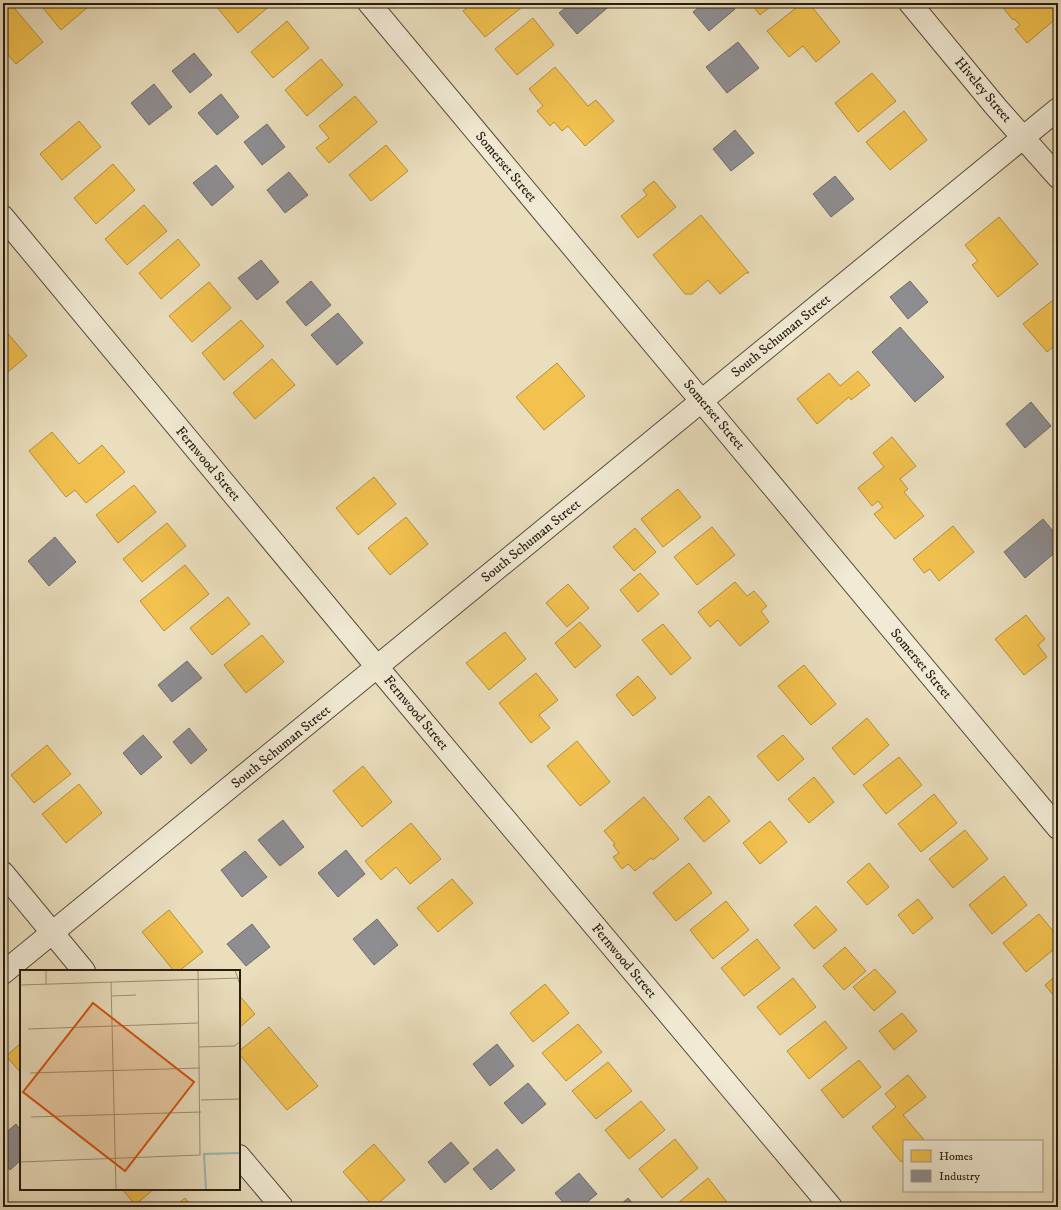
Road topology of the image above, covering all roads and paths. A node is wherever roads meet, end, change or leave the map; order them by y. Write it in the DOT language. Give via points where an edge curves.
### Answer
graph roads {
  1 [pos="369,3"];
  2 [pos="910,3"];
  3 [pos="1058,109"];
  4 [pos="1024,137"];
  5 [pos="1058,177"];
  6 [pos="3,217"];
  7 [pos="702,400"];
  8 [pos="378,668"];
  9 [pos="1058,828"];
  10 [pos="3,873"];
  11 [pos="53,934"];
  12 [pos="83,970"];
  13 [pos="3,973"];
  14 [pos="240,1157"];
  15 [pos="282,1207"];
  16 [pos="831,1207"];
  1 -- 7 [label="street, Somerset Street"];
  2 -- 4 [label="street, Hiveley Street"];
  3 -- 4 [label="street, South Schuman Street"];
  4 -- 5 [label="street, Hiveley Street"];
  4 -- 7 [label="street, South Schuman Street"];
  6 -- 8 [label="street, Fernwood Street"];
  7 -- 8 [label="street, South Schuman Street"];
  7 -- 9 [label="street, Somerset Street"];
  8 -- 11 [label="street, South Schuman Street"];
  8 -- 16 [label="street, Fernwood Street"];
  10 -- 11 [label="street"];
  11 -- 12 [label="street"];
  11 -- 13 [label="street, South Schuman Street"];
  14 -- 15 [label="street"];
}
